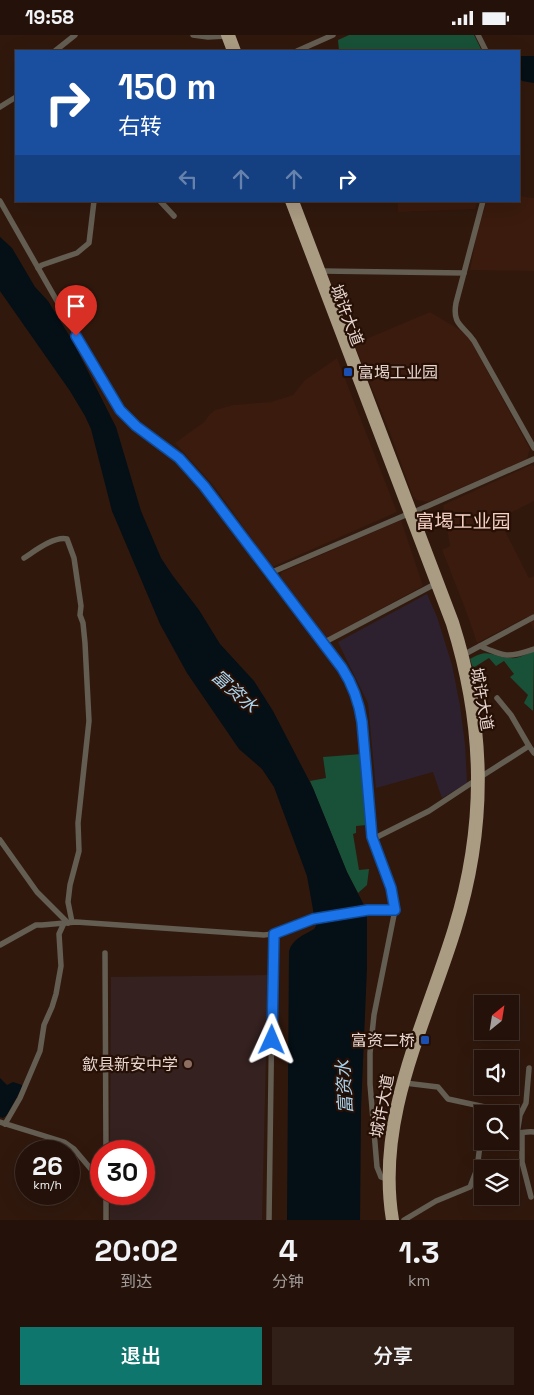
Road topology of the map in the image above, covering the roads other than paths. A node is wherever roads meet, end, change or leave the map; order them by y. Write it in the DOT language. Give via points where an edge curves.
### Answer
graph roads {
  1 [pos="75,35"];
  2 [pos="193,35"];
  3 [pos="227,35"];
  4 [pos="332,35"];
  5 [pos="478,35"];
  6 [pos="56,50"];
  7 [pos="232,50"];
  8 [pos="236,50"];
  9 [pos="299,50"];
  10 [pos="486,50"];
  11 [pos="15,98"];
  12 [pos="0,107"];
  13 [pos="0,201"];
  14 [pos="94,202"];
  15 [pos="161,202"];
  16 [pos="289,202"];
  17 [pos="295,202"];
  18 [pos="483,202"];
  19 [pos="174,216"];
  20 [pos="38,268"];
  21 [pos="322,271"];
  22 [pos="464,273"];
  23 [pos="534,448"];
  24 [pos="534,459"];
  25 [pos="411,513"];
  26 [pos="24,558"];
  27 [pos="270,573"];
  28 [pos="435,584"];
  29 [pos="534,617"];
  30 [pos="323,643"];
  31 [pos="480,646"];
  32 [pos="534,649"];
  33 [pos="465,654"];
  34 [pos="497,697"];
  35 [pos="528,746"];
  36 [pos="534,753"];
  37 [pos="479,778"];
  38 [pos="373,839"];
  39 [pos="0,840"];
  40 [pos="395,910"];
  41 [pos="68,923"];
  42 [pos="274,934"];
  43 [pos="0,945"];
  44 [pos="105,953"];
  45 [pos="529,1068"];
  46 [pos="405,1083"];
  47 [pos="476,1105"];
  48 [pos="2,1123"];
  49 [pos="534,1132"];
  50 [pos="520,1134"];
  51 [pos="106,1140"];
  52 [pos="480,1150"];
  53 [pos="90,1168"];
  54 [pos="390,1180"];
  55 [pos="532,1197"];
  56 [pos="106,1205"];
  57 [pos="106,1220"];
  58 [pos="269,1220"];
  59 [pos="390,1220"];
  60 [pos="395,1220"];
  61 [pos="404,1220"];
  1 -- 6 [label="street"];
  2 -- 3 [label="street"];
  3 -- 7 [label="main road"];
  3 -- 8 [label="main road"];
  4 -- 9 [label="street"];
  5 -- 10 [label="street"];
  11 -- 12 [label="street"];
  13 -- 20 [label="street"];
  14 -- 20 [label="street" via="89,243 77,253"];
  15 -- 19 [label="street"];
  16 -- 25 [label="main road, 城许大道"];
  17 -- 21 [label="main road, 城许大道"];
  18 -- 22 [label="street"];
  20 -- 27 [label="street" via="115,403 136,426 173,453 194,475"];
  21 -- 22 [label="street"];
  21 -- 25 [label="main road, 城许大道"];
  22 -- 23 [label="street" via="455,309 456,320 474,341"];
  24 -- 25 [label="street"];
  25 -- 27 [label="street"];
  25 -- 28 [label="main road, 城许大道"];
  25 -- 33 [label="main road, 城许大道"];
  26 -- 41 [label="street" via="54,541 67,539 74,558 81,606 89,721 78,823 79,851 70,885"];
  27 -- 30 [label="street"];
  28 -- 30 [label="street"];
  28 -- 37 [label="main road, 城许大道" via="466,682"];
  29 -- 31 [label="street"];
  30 -- 38 [label="street" via="347,675 358,703"];
  31 -- 32 [label="street" via="512,657"];
  31 -- 33 [label="street"];
  33 -- 37 [label="main road, 城许大道" via="478,720"];
  34 -- 35 [label="street"];
  35 -- 36 [label="street"];
  35 -- 37 [label="street"];
  37 -- 38 [label="street" via="429,811"];
  37 -- 46 [label="main road, 城许大道" via="477,847 468,893"];
  37 -- 54 [label="main road, 城许大道" via="466,878 398,1089 390,1135"];
  38 -- 40 [label="street" via="391,888"];
  39 -- 41 [label="street" via="37,892"];
  40 -- 42 [label="street" via="368,910 313,919"];
  40 -- 54 [label="street" via="374,1015 370,1053 377,1167 381,1177"];
  41 -- 42 [label="street"];
  41 -- 43 [label="street" via="36,925"];
  41 -- 48 [label="street" via="58,936 61,966 40,1051 20,1098"];
  42 -- 58 [label="street"];
  44 -- 51 [label="street"];
  45 -- 50 [label="street" via="526,1103 520,1115"];
  46 -- 47 [label="street" via="438,1087 448,1099"];
  46 -- 54 [label="main road, 城许大道"];
  48 -- 53 [label="street" via="64,1142"];
  49 -- 50 [label="street"];
  50 -- 55 [label="street" via="522,1163"];
  52 -- 61 [label="street" via="470,1187 436,1201"];
  54 -- 59 [label="main road, 城许大道"];
  54 -- 60 [label="main road, 城许大道"];
  56 -- 57 [label="street"];
}
